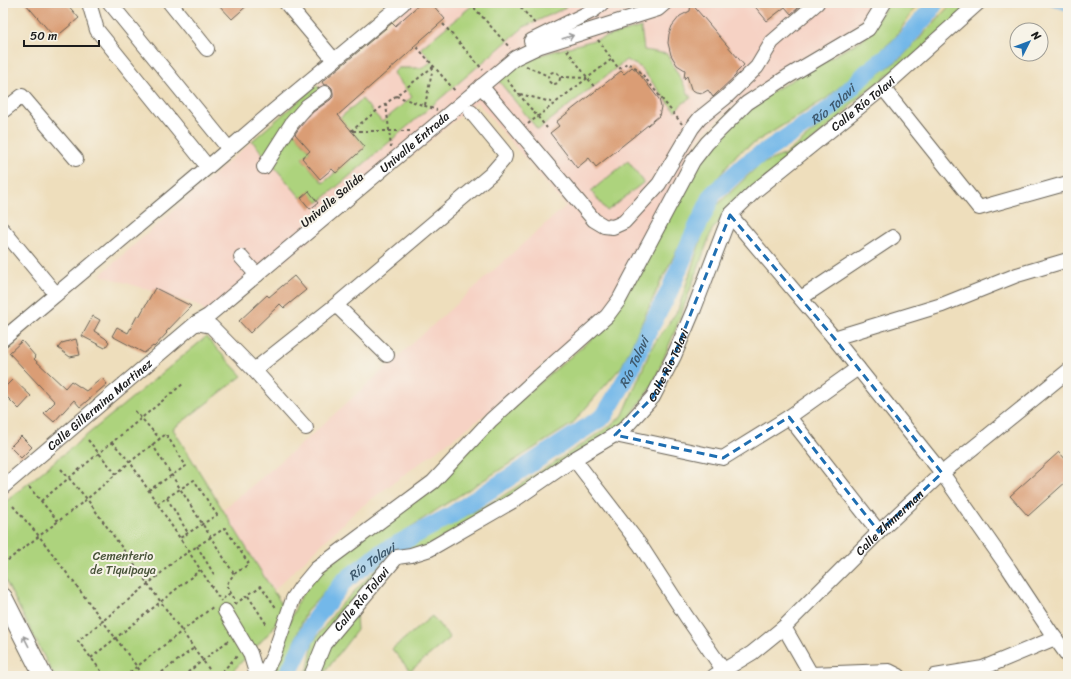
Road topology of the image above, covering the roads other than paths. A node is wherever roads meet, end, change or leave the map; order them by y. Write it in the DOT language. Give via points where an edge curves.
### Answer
graph roads {
  1 [pos="89,3"];
  2 [pos="110,3"];
  3 [pos="170,3"];
  4 [pos="286,3"];
  5 [pos="403,3"];
  6 [pos="602,3"];
  7 [pos="665,3"];
  8 [pos="817,3"];
  9 [pos="884,3"];
  10 [pos="978,3"];
  11 [pos="642,8"];
  12 [pos="207,49"];
  13 [pos="512,55"];
  14 [pos="334,60"];
  15 [pos="481,86"];
  16 [pos="883,88"];
  17 [pos="325,93"];
  18 [pos="3,111"];
  19 [pos="471,112"];
  20 [pos="229,149"];
  21 [pos="76,159"];
  22 [pos="264,166"];
  23 [pos="208,167"];
  24 [pos="1068,183"];
  25 [pos="730,215"];
  26 [pos="312,223"];
  27 [pos="3,230"];
  28 [pos="893,236"];
  29 [pos="241,257"];
  30 [pos="1068,260"];
  31 [pos="254,272"];
  32 [pos="56,294"];
  33 [pos="801,298"];
  34 [pos="336,305"];
  35 [pos="202,316"];
  36 [pos="834,338"];
  37 [pos="3,339"];
  38 [pos="387,355"];
  39 [pos="858,368"];
  40 [pos="254,370"];
  41 [pos="1068,371"];
  42 [pos="788,417"];
  43 [pos="306,428"];
  44 [pos="615,435"];
  45 [pos="574,459"];
  46 [pos="942,473"];
  47 [pos="3,487"];
  48 [pos="879,532"];
  49 [pos="3,596"];
  50 [pos="220,606"];
  51 [pos="784,626"];
  52 [pos="1055,638"];
  53 [pos="1068,656"];
  54 [pos="719,673"];
  55 [pos="811,675"];
  56 [pos="43,676"];
  57 [pos="256,676"];
  58 [pos="263,676"];
  59 [pos="310,676"];
  60 [pos="899,676"];
  61 [pos="935,676"];
  1 -- 23 [label="street" via="97,30"];
  2 -- 20 [label="street"];
  3 -- 12 [label="street"];
  4 -- 14 [label="street"];
  5 -- 14 [label="street"];
  6 -- 13 [label="street, Univalle Salida" via="594,10"];
  7 -- 11 [label="street, Univalle Entrada" via="658,9"];
  8 -- 15 [label="street" via="772,42 757,67 700,118 659,184 624,222 613,227 604,226 594,220"];
  9 -- 58 [label="street" via="868,29 747,103 707,143 693,161 607,316 491,420 433,482 316,569 293,600 274,654"];
  10 -- 16 [label="street, Calle Río Tolavi"];
  13 -- 11 [label="street, Univalle Entrada, one-way" via="590,30"];
  13 -- 15 [label="street, Univalle Entrada" via="499,71"];
  13 -- 26 [label="street, Univalle Salida" via="509,52 439,110"];
  14 -- 20 [label="street"];
  15 -- 26 [label="street, Univalle Entrada"];
  16 -- 24 [label="street" via="979,208"];
  16 -- 25 [label="street, Calle Río Tolavi" via="755,191"];
  17 -- 22 [label="street" via="306,106"];
  18 -- 21 [label="street" via="22,96"];
  19 -- 34 [label="street" via="504,152 504,159 458,203"];
  20 -- 23 [label="street"];
  23 -- 32 [label="street"];
  25 -- 33 [label="street"];
  25 -- 44 [label="street, Calle Río Tolavi" via="674,356 653,397 623,430"];
  26 -- 31 [label="street, Univalle Entrada"];
  27 -- 32 [label="street"];
  28 -- 33 [label="street"];
  29 -- 31 [label="street"];
  30 -- 36 [label="street" via="1017,275 942,305"];
  31 -- 35 [label="street"];
  32 -- 37 [label="street"];
  33 -- 36 [label="street"];
  34 -- 38 [label="street"];
  34 -- 40 [label="street"];
  35 -- 40 [label="street"];
  35 -- 47 [label="street, Calle Gillermina Martinez"];
  36 -- 39 [label="street"];
  39 -- 42 [label="street"];
  39 -- 46 [label="street"];
  40 -- 43 [label="street"];
  41 -- 46 [label="street, Calle Zhimerman"];
  42 -- 44 [label="street" via="723,458"];
  42 -- 48 [label="street"];
  44 -- 45 [label="street, Calle Río Tolavi"];
  45 -- 54 [label="street" via="640,545"];
  45 -- 59 [label="street, Calle Río Tolavi" via="513,502 430,549 397,557 324,644"];
  46 -- 48 [label="street, Calle Zhimerman"];
  46 -- 52 [label="street"];
  48 -- 51 [label="street, Calle Zhimerman"];
  56 -- 49 [label="main road, one-way"];
  50 -- 57 [label="street" via="250,653"];
  51 -- 54 [label="street, Calle Zhimerman" via="752,653"];
  51 -- 55 [label="street"];
  52 -- 53 [label="street"];
  52 -- 61 [label="street" via="983,668"];
  55 -- 60 [label="street" via="889,671"];
}
